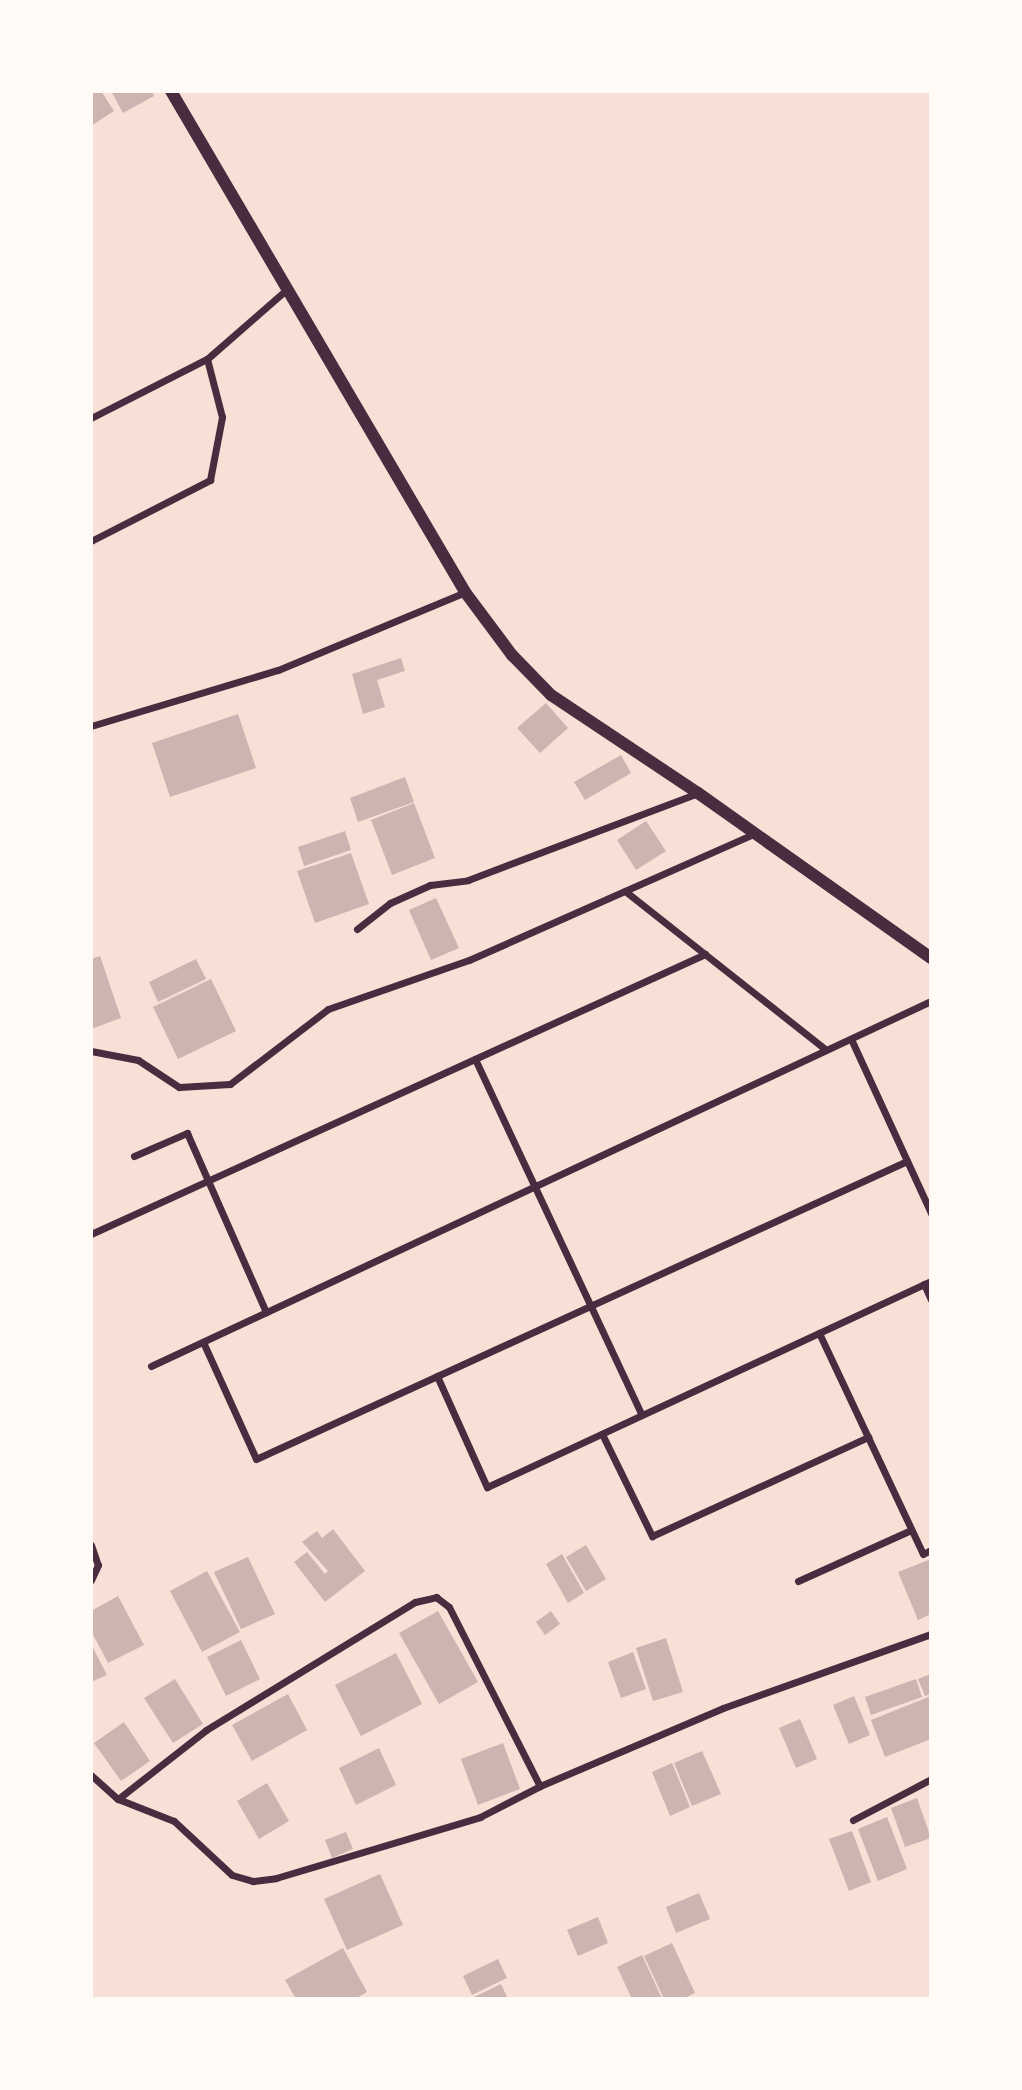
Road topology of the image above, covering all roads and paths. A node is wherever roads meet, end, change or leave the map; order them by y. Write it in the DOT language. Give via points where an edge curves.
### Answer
graph roads {
  1 [pos="171,91"];
  2 [pos="286,290"];
  3 [pos="207,359"];
  4 [pos="91,418"];
  5 [pos="91,541"];
  6 [pos="465,592"];
  7 [pos="91,726"];
  8 [pos="698,793"];
  9 [pos="754,834"];
  10 [pos="625,891"];
  11 [pos="356,929"];
  12 [pos="705,954"];
  13 [pos="931,958"];
  14 [pos="931,1001"];
  15 [pos="850,1039"];
  16 [pos="91,1051"];
  17 [pos="826,1051"];
  18 [pos="475,1059"];
  19 [pos="134,1156"];
  20 [pos="907,1161"];
  21 [pos="208,1181"];
  22 [pos="535,1187"];
  23 [pos="931,1213"];
  24 [pos="91,1234"];
  25 [pos="927,1283"];
  26 [pos="931,1300"];
  27 [pos="591,1306"];
  28 [pos="265,1312"];
  29 [pos="819,1333"];
  30 [pos="203,1342"];
  31 [pos="152,1366"];
  32 [pos="437,1376"];
  33 [pos="642,1415"];
  34 [pos="602,1434"];
  35 [pos="868,1437"];
  36 [pos="911,1530"];
  37 [pos="91,1545"];
  38 [pos="931,1550"];
  39 [pos="91,1580"];
  40 [pos="798,1581"];
  41 [pos="931,1634"];
  42 [pos="91,1775"];
  43 [pos="931,1779"];
  44 [pos="540,1786"];
  45 [pos="118,1799"];
  46 [pos="853,1820"];
  1 -- 2 [label="street"];
  2 -- 3 [label="street"];
  2 -- 6 [label="street"];
  3 -- 4 [label="street"];
  3 -- 5 [label="street" via="222,416 210,480"];
  6 -- 7 [label="street" via="278,670"];
  6 -- 8 [label="street" via="512,655 551,695"];
  8 -- 9 [label="street"];
  8 -- 11 [label="street" via="468,880 430,885 390,903"];
  9 -- 10 [label="street"];
  9 -- 13 [label="street"];
  10 -- 12 [label="street"];
  10 -- 16 [label="street" via="469,960 328,1009 230,1084 179,1087 138,1060"];
  12 -- 17 [label="street"];
  12 -- 18 [label="street"];
  14 -- 15 [label="street"];
  15 -- 17 [label="street"];
  15 -- 20 [label="street"];
  17 -- 22 [label="street"];
  18 -- 21 [label="street"];
  18 -- 22 [label="street"];
  19 -- 21 [label="street" via="187,1132"];
  20 -- 23 [label="street"];
  20 -- 27 [label="street"];
  21 -- 24 [label="street"];
  21 -- 28 [label="street"];
  22 -- 27 [label="street"];
  22 -- 28 [label="street"];
  25 -- 26 [label="street"];
  25 -- 29 [label="street"];
  27 -- 32 [label="street"];
  27 -- 33 [label="street"];
  28 -- 30 [label="street"];
  29 -- 33 [label="street"];
  29 -- 35 [label="street"];
  30 -- 31 [label="street"];
  30 -- 32 [label="street" via="256,1459"];
  32 -- 34 [label="street" via="488,1487"];
  33 -- 34 [label="street"];
  34 -- 35 [label="street" via="652,1536"];
  35 -- 36 [label="street"];
  36 -- 38 [label="street" via="923,1554"];
  36 -- 40 [label="street"];
  37 -- 39 [label="street" via="98,1565"];
  41 -- 44 [label="street" via="723,1708"];
  42 -- 45 [label="street"];
  43 -- 46 [label="street"];
  44 -- 45 [label="street" via="480,1817 253,1881 232,1874 174,1821"];
  44 -- 45 [label="street" via="449,1607 436,1597 415,1602 206,1730"];
}
